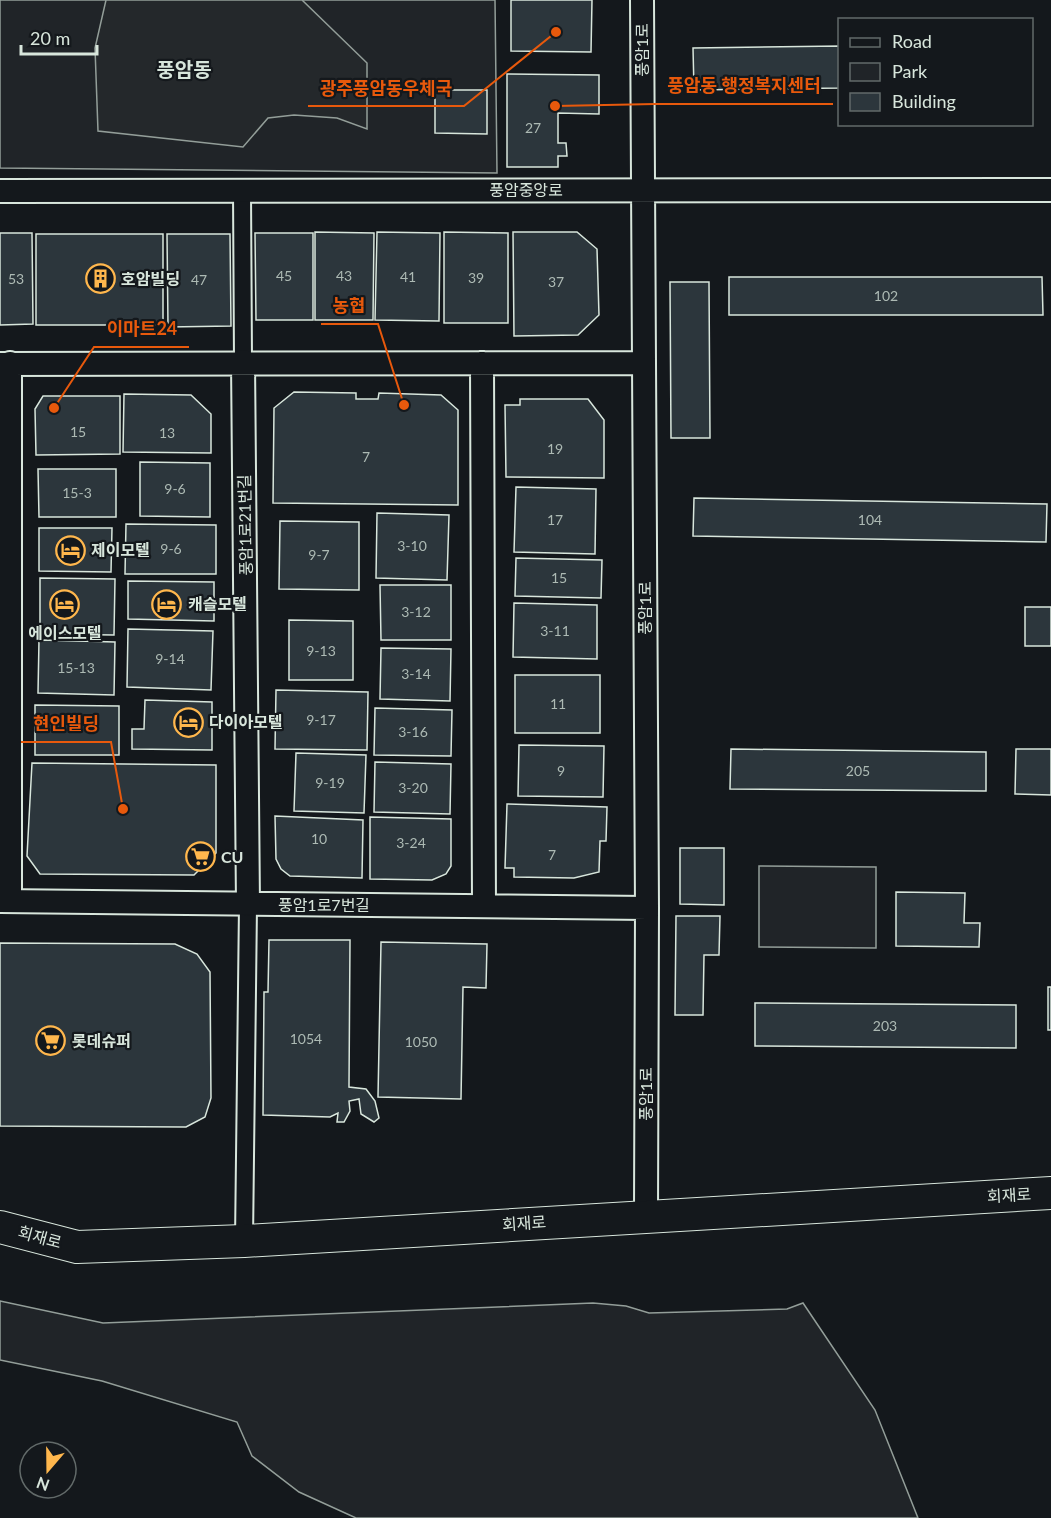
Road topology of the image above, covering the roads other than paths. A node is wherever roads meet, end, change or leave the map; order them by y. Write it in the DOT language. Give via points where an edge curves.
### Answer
graph roads {
  1 [pos="642,0"];
  2 [pos="642,189"];
  3 [pos="242,190"];
  4 [pos="1051,190"];
  5 [pos="0,191"];
  6 [pos="243,361"];
  7 [pos="483,363"];
  8 [pos="643,363"];
  9 [pos="5,364"];
  10 [pos="5,901"];
  11 [pos="248,905"];
  12 [pos="484,906"];
  13 [pos="647,908"];
  14 [pos="1051,1193"];
  15 [pos="646,1215"];
  16 [pos="0,1227"];
  17 [pos="244,1241"];
  1 -- 2 [label="street, 풍암1로"];
  2 -- 3 [label="street, 풍암중앙로"];
  2 -- 4 [label="street, 풍암중앙로"];
  2 -- 8 [label="street, 풍암1로"];
  3 -- 5 [label="street, 풍암중앙로"];
  3 -- 6 [label="street, 풍암1로21번길"];
  6 -- 7 [label="street"];
  6 -- 9 [label="street"];
  6 -- 11 [label="street, 풍암1로21번길"];
  7 -- 8 [label="street"];
  7 -- 12 [label="street"];
  8 -- 13 [label="street, 풍암1로"];
  9 -- 10 [label="street"];
  10 -- 11 [label="street, 풍암1로7번길"];
  11 -- 12 [label="street, 풍암1로7번길"];
  11 -- 17 [label="street"];
  12 -- 13 [label="street, 풍암1로7번길"];
  13 -- 15 [label="street, 풍암1로"];
  14 -- 15 [label="main road, 회재로"];
  15 -- 17 [label="main road, 회재로"];
  16 -- 17 [label="main road, 회재로" via="77,1247"];
}
